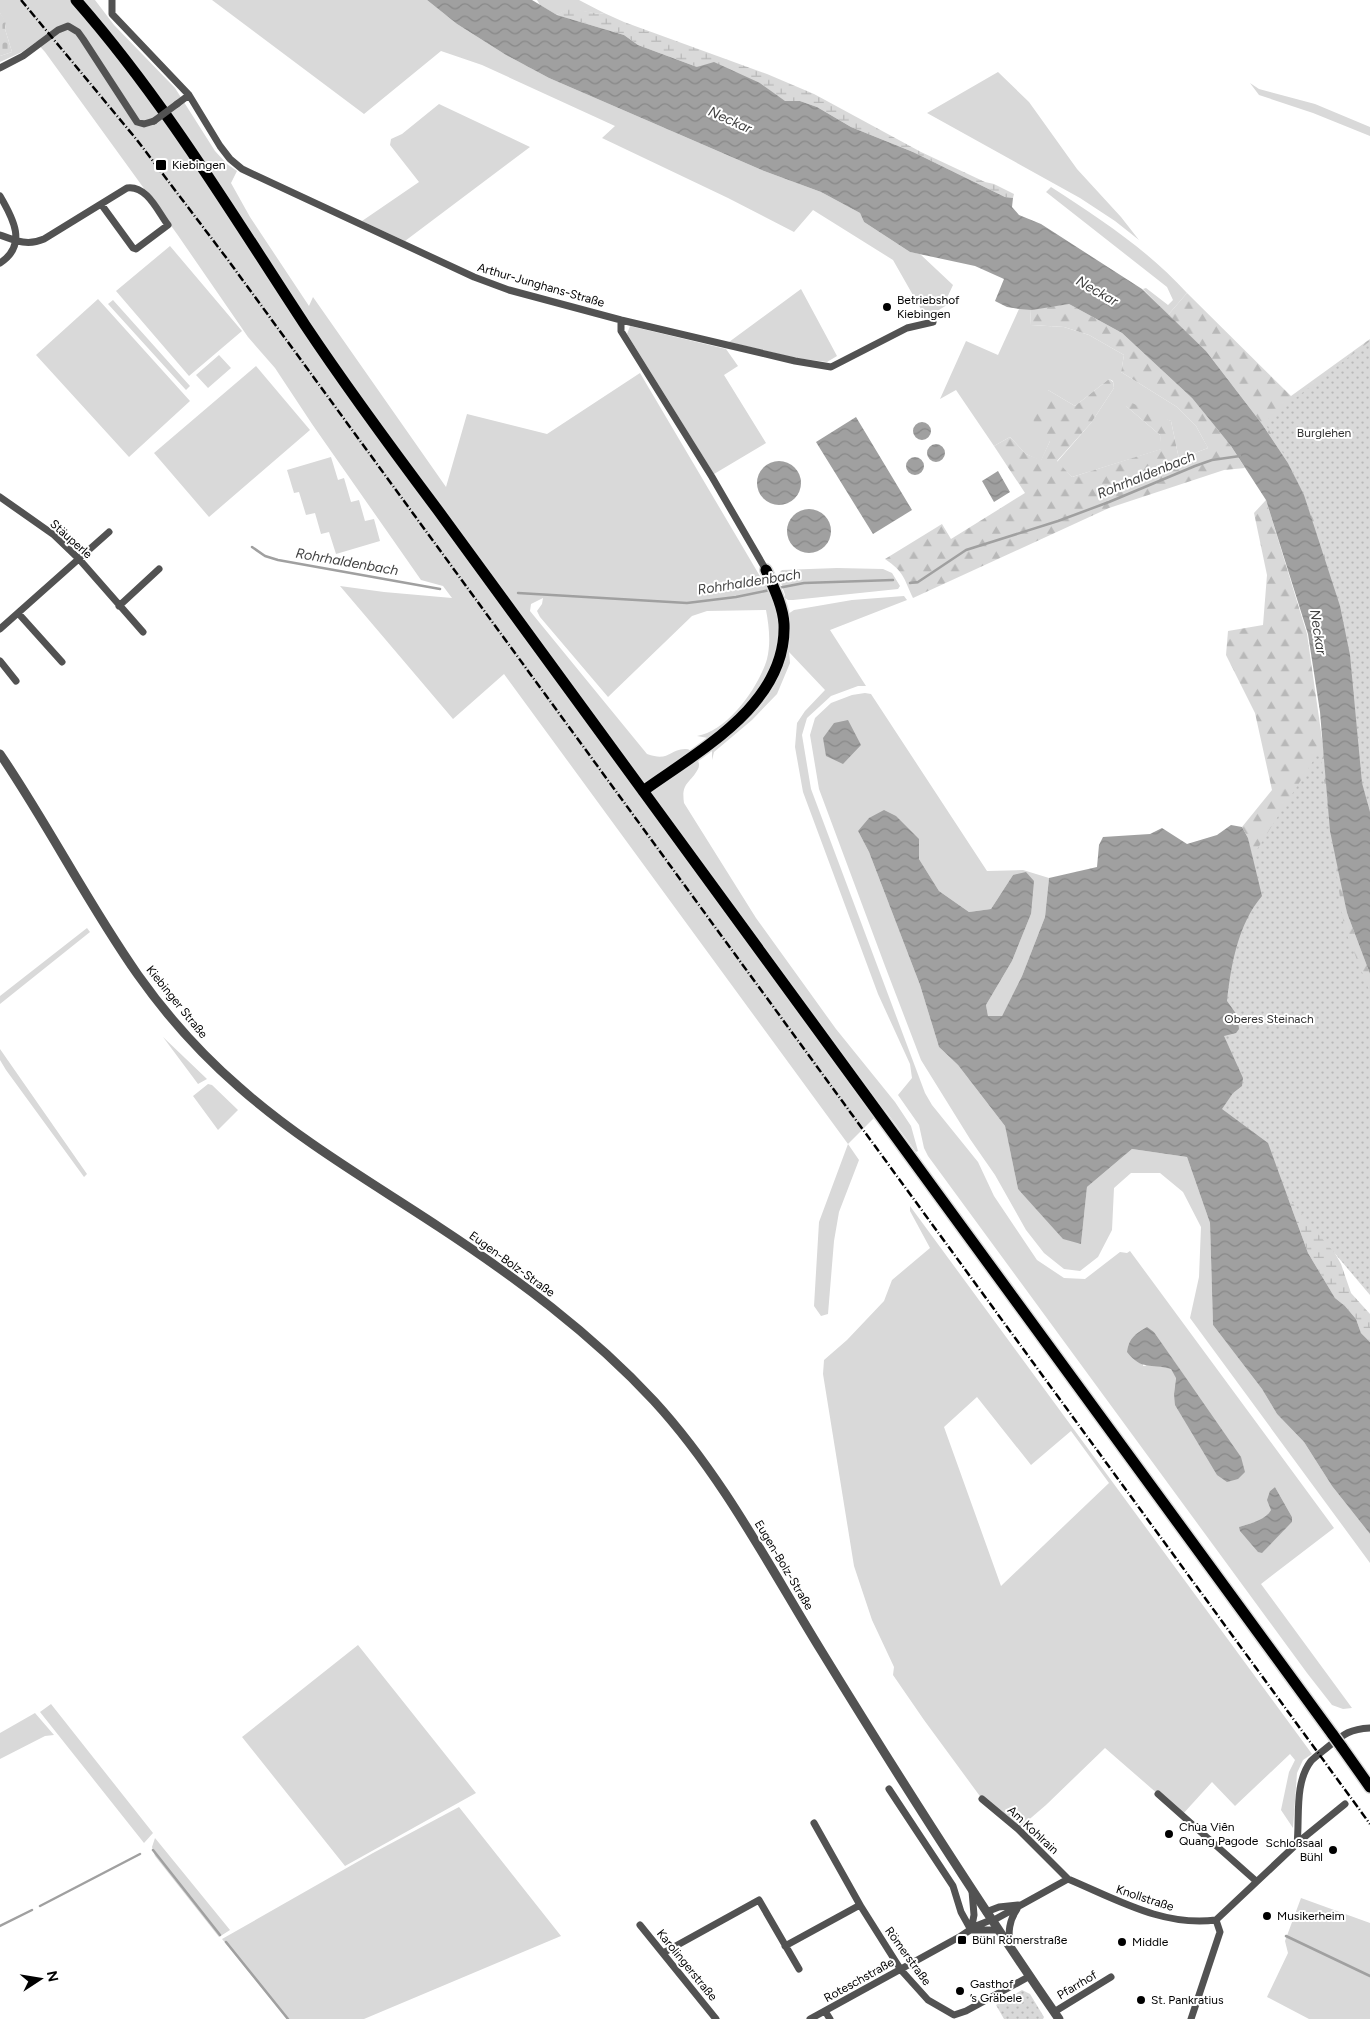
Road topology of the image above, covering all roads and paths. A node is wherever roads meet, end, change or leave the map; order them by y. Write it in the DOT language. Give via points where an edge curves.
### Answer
graph roads {
  1 [pos="76,0"];
  2 [pos="112,0"];
  3 [pos="0,68"];
  4 [pos="189,95"];
  5 [pos="0,196"];
  6 [pos="101,204"];
  7 [pos="0,235"];
  8 [pos="16,240"];
  9 [pos="0,263"];
  10 [pos="621,320"];
  11 [pos="933,322"];
  12 [pos="0,497"];
  13 [pos="109,532"];
  14 [pos="79,559"];
  15 [pos="159,570"];
  16 [pos="768,574"];
  17 [pos="119,606"];
  18 [pos="18,613"];
  19 [pos="0,629"];
  20 [pos="143,632"];
  21 [pos="0,661"];
  22 [pos="62,662"];
  23 [pos="16,681"];
  24 [pos="0,754"];
  25 [pos="643,790"];
  26 [pos="401,1202"];
  27 [pos="1370,1728"];
  28 [pos="1370,1786"];
  29 [pos="889,1789"];
  30 [pos="1158,1794"];
  31 [pos="982,1799"];
  32 [pos="1345,1804"];
  33 [pos="814,1824"];
  34 [pos="1297,1844"];
  35 [pos="1068,1879"];
  36 [pos="1256,1881"];
  37 [pos="972,1890"];
  38 [pos="860,1905"];
  39 [pos="1020,1905"];
  40 [pos="990,1917"];
  41 [pos="1216,1920"];
  42 [pos="640,1925"];
  43 [pos="971,1930"];
  44 [pos="997,1930"];
  45 [pos="785,1946"];
  46 [pos="1010,1947"];
  47 [pos="663,1953"];
  48 [pos="799,1969"];
  49 [pos="901,1970"];
  50 [pos="1030,1976"];
  51 [pos="1112,1977"];
  52 [pos="825,2011"];
  53 [pos="1056,2015"];
  54 [pos="954,2017"];
  55 [pos="716,2019"];
  56 [pos="810,2019"];
  57 [pos="830,2019"];
  58 [pos="1191,2019"];
  1 -- 25 [label="main road" via="171,121 322,350"];
  2 -- 4 [label="street, Arthur-Junghans-Straße" via="112,14"];
  3 -- 4 [label="street, bridge" via="63,27 74,29 84,39 137,122 144,124 154,120"];
  4 -- 10 [label="street, Arthur-Junghans-Straße" via="220,146 242,169 474,278"];
  5 -- 8 [label="street" via="14,223"];
  6 -- 6 [label="street" via="127,188 135,187 143,190 168,225 136,249"];
  6 -- 8 [label="street" via="33,243"];
  7 -- 8 [label="street"];
  8 -- 9 [label="street" via="9,257"];
  10 -- 11 [label="street, Arthur-Junghans-Straße" via="831,367 908,328"];
  10 -- 16 [label="street" via="621,331"];
  12 -- 14 [label="street, Stäuperle" via="54,535"];
  13 -- 14 [label="street"];
  14 -- 17 [label="street, Stäuperle"];
  14 -- 18 [label="street"];
  15 -- 17 [label="street"];
  16 -- 25 [label="main road" via="784,623 781,655 773,678 746,713 723,734"];
  17 -- 20 [label="street, Stäuperle"];
  18 -- 19 [label="street"];
  18 -- 22 [label="street"];
  21 -- 23 [label="street"];
  24 -- 26 [label="street, Kiebinger Straße" via="118,946 183,1032 268,1111"];
  25 -- 28 [label="main road, bridge" via="833,1055"];
  26 -- 37 [label="street, Eugen-Bolz-Straße" via="497,1267 571,1324 625,1371 678,1430 726,1496"];
  27 -- 34 [label="street" via="1345,1733 1312,1760 1304,1774 1301,1789"];
  29 -- 43 [label="street" via="953,1886"];
  30 -- 36 [label="street"];
  31 -- 35 [label="street, Am Kohlrain" via="1018,1829"];
  32 -- 34 [label="street"];
  33 -- 38 [label="street, Römerstraße"];
  34 -- 36 [label="street"];
  35 -- 39 [label="street"];
  35 -- 41 [label="street, Knollstraße" via="1113,1900 1174,1920"];
  36 -- 41 [label="street"];
  37 -- 40 [label="street, Eugen-Bolz-Straße"];
  37 -- 43 [label="street" via="974,1915"];
  38 -- 45 [label="street"];
  38 -- 49 [label="street, Römerstraße"];
  39 -- 40 [label="street"];
  39 -- 40 [label="street" via="999,1906"];
  39 -- 46 [label="street" via="1009,1927"];
  40 -- 43 [label="street, Roteschstraße"];
  40 -- 44 [label="street, Eugen-Bolz-Straße"];
  41 -- 58 [label="street" via="1220,1932"];
  42 -- 47 [label="street, Karolingerstraße"];
  43 -- 44 [label="street, Roteschstraße"];
  43 -- 49 [label="street, Roteschstraße"];
  44 -- 46 [label="street, Eugen-Bolz-Straße"];
  45 -- 47 [label="street" via="759,1900"];
  45 -- 48 [label="street"];
  46 -- 50 [label="street, Eugen-Bolz-Straße"];
  47 -- 55 [label="street, Karolingerstraße"];
  49 -- 52 [label="street, Roteschstraße"];
  49 -- 54 [label="street, Römerstraße" via="928,2000"];
  50 -- 53 [label="street, Eugen-Bolz-Straße"];
  50 -- 54 [label="street, Römerstraße"];
  51 -- 53 [label="street, Pfarrhof"];
  52 -- 56 [label="street, Roteschstraße"];
  52 -- 57 [label="street"];
}
